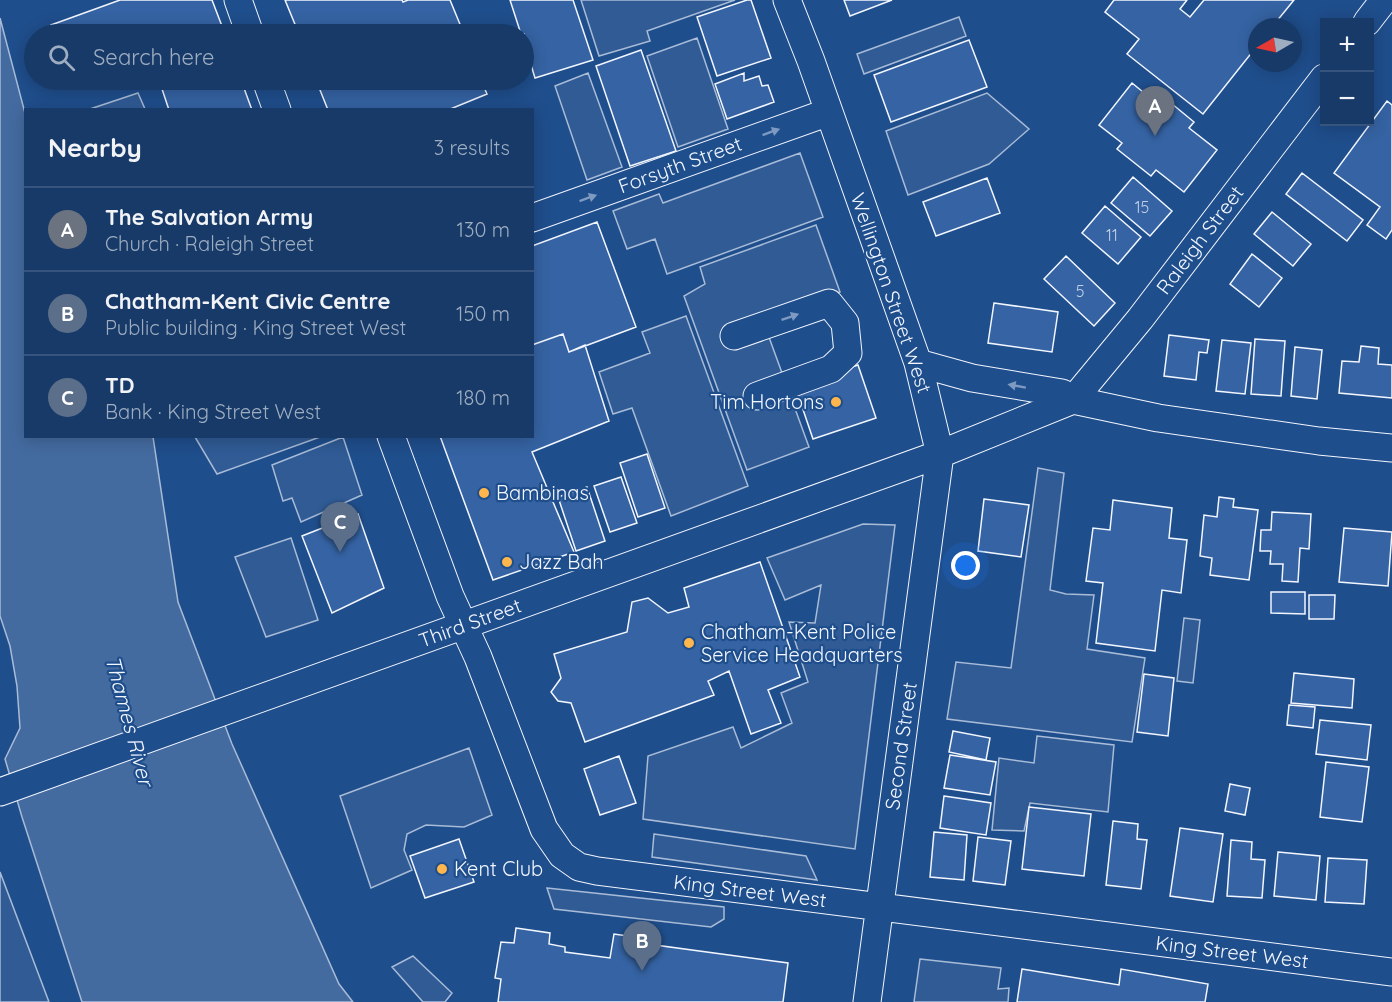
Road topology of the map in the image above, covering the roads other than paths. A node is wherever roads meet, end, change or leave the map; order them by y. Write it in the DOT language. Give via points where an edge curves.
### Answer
graph roads {
  1 [pos="238,0"];
  2 [pos="787,0"];
  3 [pos="1384,0"];
  4 [pos="1370,18"];
  5 [pos="246,24"];
  6 [pos="1320,83"];
  7 [pos="270,90"];
  8 [pos="276,108"];
  9 [pos="829,112"];
  10 [pos="534,217"];
  11 [pos="734,336"];
  12 [pos="918,363"];
  13 [pos="757,396"];
  14 [pos="1073,400"];
  15 [pos="392,438"];
  16 [pos="1392,448"];
  17 [pos="940,454"];
  18 [pos="465,626"];
  19 [pos="0,792"];
  20 [pos="879,907"];
  21 [pos="1392,972"];
  22 [pos="867,1002"];
  1 -- 5 [label="street"];
  2 -- 9 [label="street, Wellington Street West"];
  3 -- 4 [label="street"];
  6 -- 14 [label="street, Raleigh Street" via="1140,319"];
  7 -- 8 [label="street"];
  10 -- 9 [label="street, Forsyth Street, one-way"];
  9 -- 12 [label="street, Wellington Street West"];
  11 -- 13 [label="street, one-way" via="830,303 845,323 848,353 831,369"];
  14 -- 12 [label="street, one-way" via="1062,393 972,378"];
  12 -- 17 [label="street, Wellington Street West"];
  14 -- 16 [label="street" via="1158,418"];
  14 -- 17 [label="street"];
  15 -- 18 [label="street, King Street West" via="450,596"];
  17 -- 18 [label="street, Third Street"];
  17 -- 20 [label="street, Second Street"];
  18 -- 19 [label="street, Third Street"];
  18 -- 20 [label="street, King Street West" via="544,829 562,855 579,867"];
  20 -- 21 [label="street, King Street West"];
  20 -- 22 [label="street, Second Street"];
}
